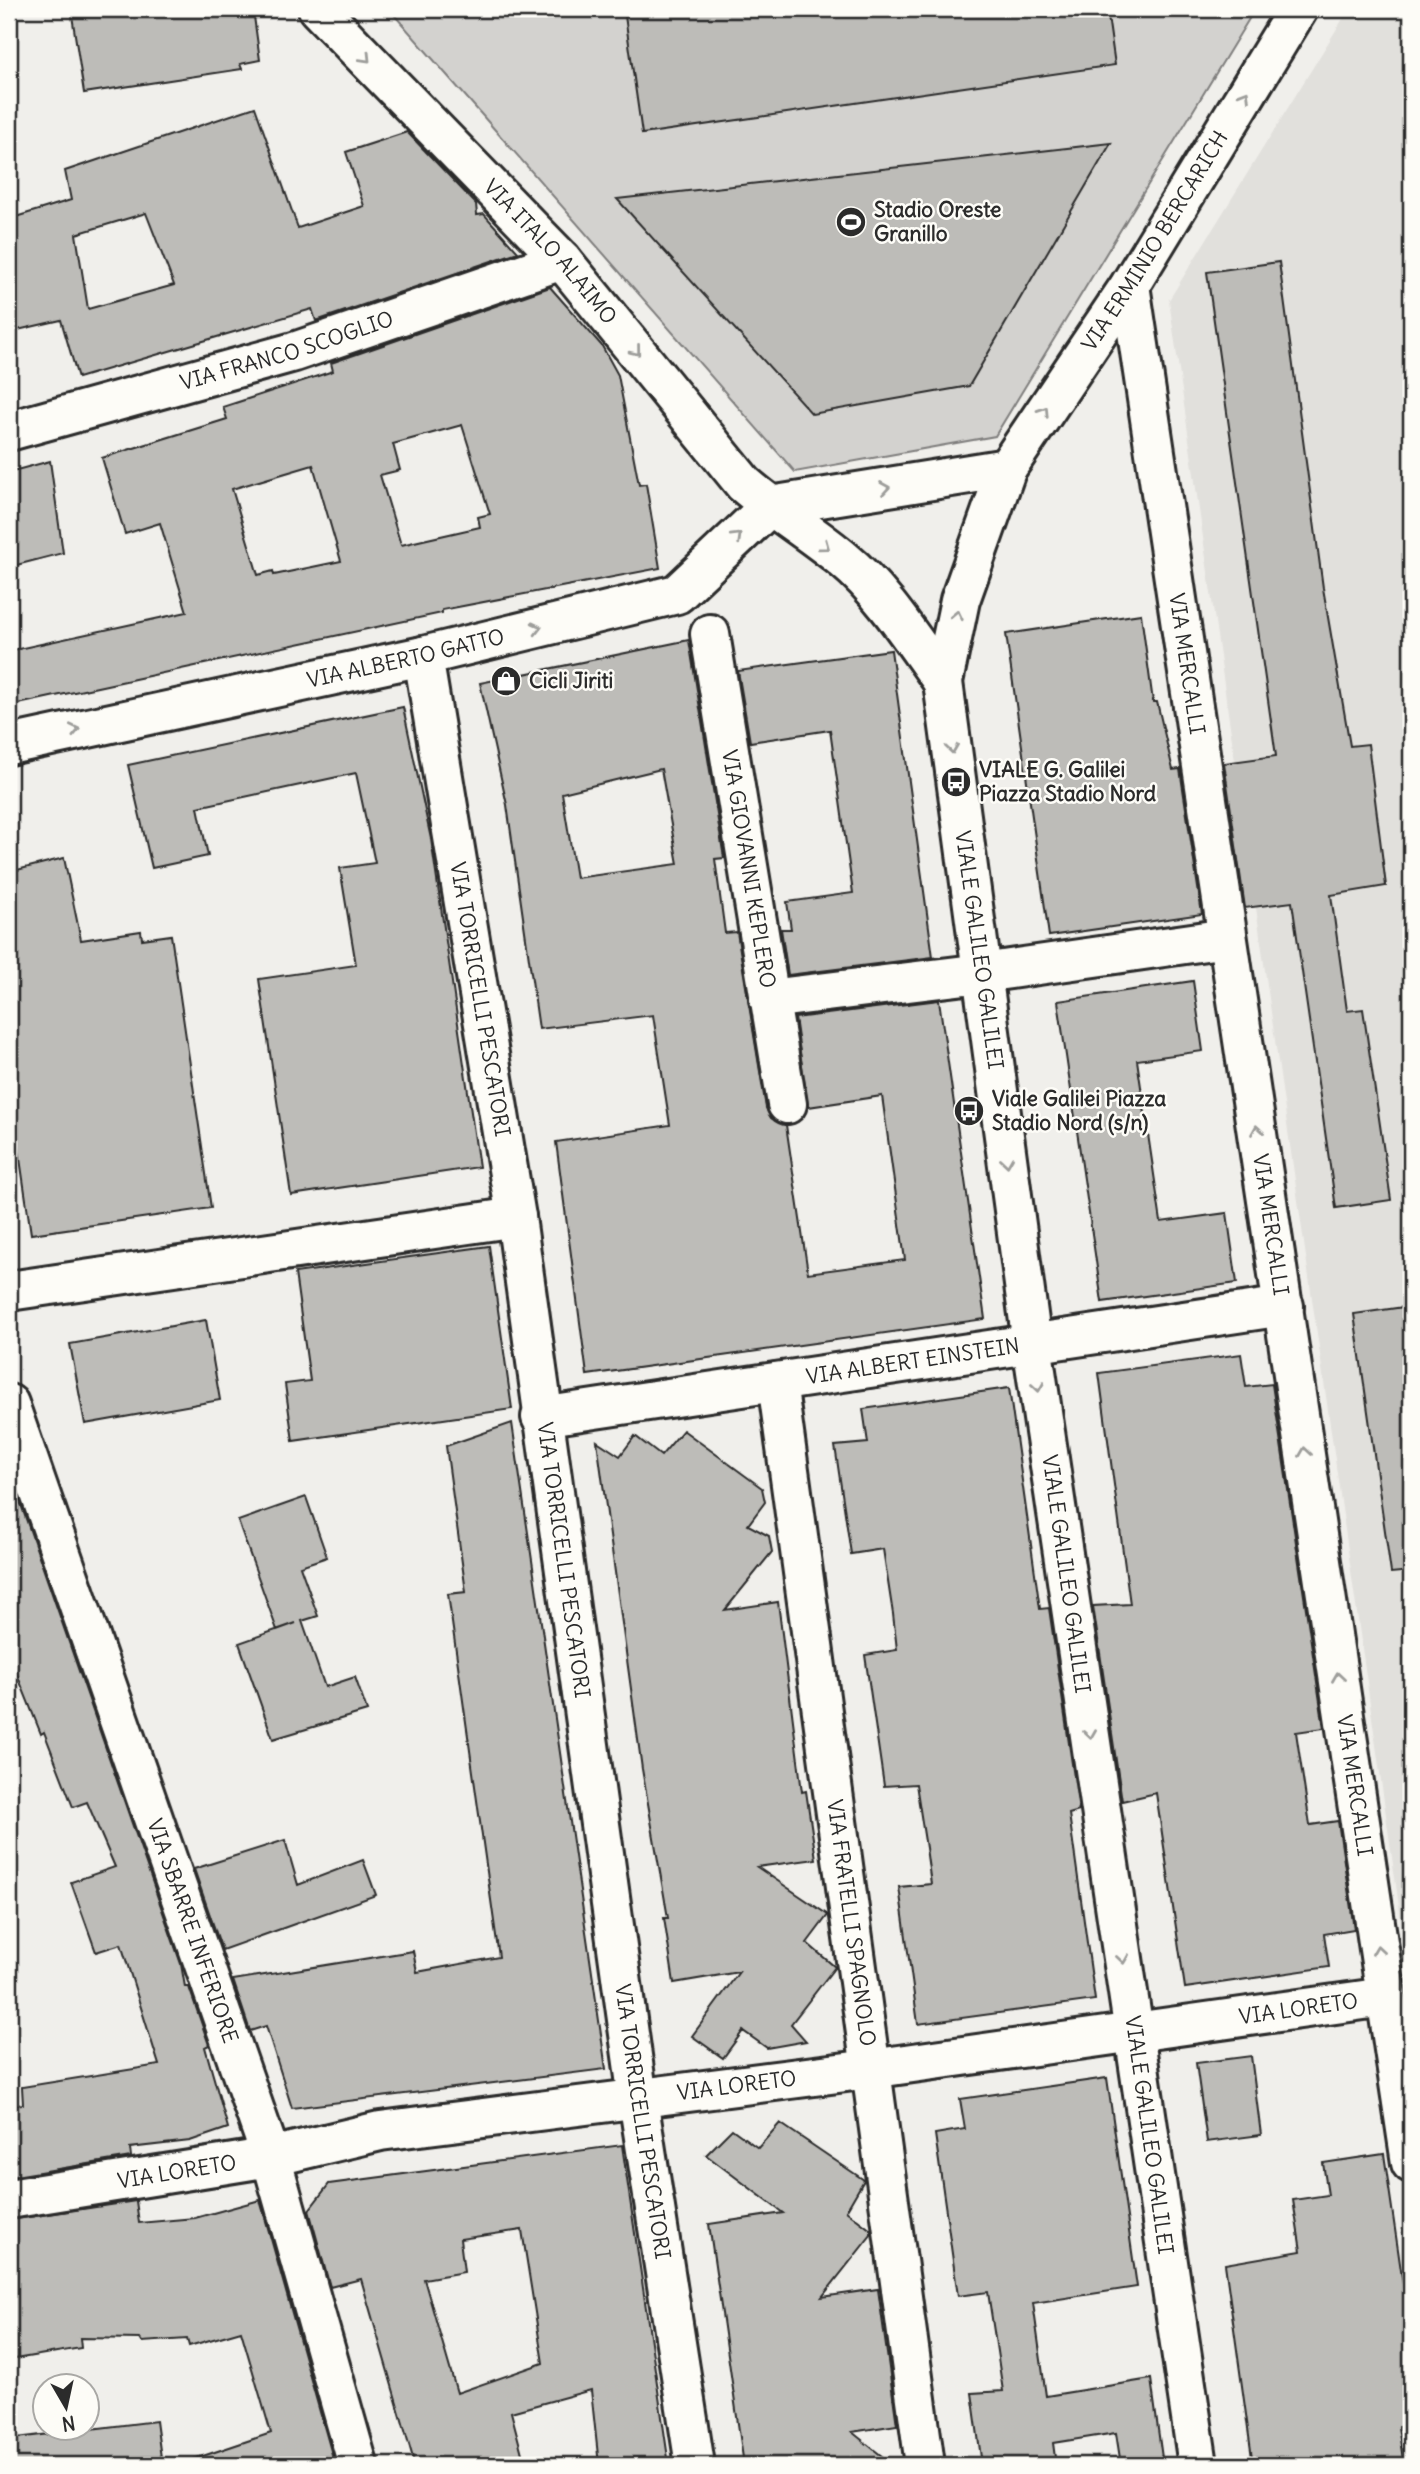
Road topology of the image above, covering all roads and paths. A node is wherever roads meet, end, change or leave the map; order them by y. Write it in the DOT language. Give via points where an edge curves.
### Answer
graph roads {
  1 [pos="318,9"];
  2 [pos="1298,9"];
  3 [pos="562,260"];
  4 [pos="1130,285"];
  5 [pos="9,431"];
  6 [pos="1007,468"];
  7 [pos="770,506"];
  8 [pos="710,634"];
  9 [pos="423,656"];
  10 [pos="943,681"];
  11 [pos="9,745"];
  12 [pos="1227,938"];
  13 [pos="982,973"];
  14 [pos="769,999"];
  15 [pos="787,1104"];
  16 [pos="516,1217"];
  17 [pos="9,1291"];
  18 [pos="1284,1306"];
  19 [pos="1032,1344"];
  20 [pos="777,1382"];
  21 [pos="9,1404"];
  22 [pos="541,1417"];
  23 [pos="1385,1997"];
  24 [pos="1134,2031"];
  25 [pos="870,2069"];
  26 [pos="638,2099"];
  27 [pos="271,2157"];
  28 [pos="1411,2163"];
  29 [pos="9,2199"];
  30 [pos="358,2465"];
  31 [pos="695,2465"];
  32 [pos="925,2465"];
  33 [pos="1198,2465"];
  1 -- 3 [label="street, VIA ITALO ALAIMO, one-way"];
  4 -- 2 [label="street, VIA ERMINIO BERCARICH, one-way"];
  3 -- 5 [label="street, VIA FRANCO SCOGLIO" via="294,352"];
  3 -- 7 [label="street, VIA ITALO ALAIMO, one-way" via="744,484"];
  6 -- 4 [label="street, VIA ERMINIO BERCARICH, one-way"];
  4 -- 12 [label="street, VIA MERCALLI"];
  7 -- 6 [label="street, one-way"];
  10 -- 6 [label="street, VIA ERMINIO BERCARICH, one-way" via="960,600"];
  9 -- 7 [label="street, VIA ALBERTO GATTO, one-way" via="677,594"];
  7 -- 10 [label="street, VIA ITALO ALAIMO, one-way" via="845,561 897,619"];
  8 -- 14 [label="street, VIA GIOVANNI KEPLERO"];
  11 -- 9 [label="street, VIA ALBERTO GATTO, one-way"];
  9 -- 16 [label="street, VIA TORRICELLI PESCATORI"];
  10 -- 13 [label="street, VIALE GALILEO GALILEI, one-way"];
  12 -- 13 [label="street"];
  18 -- 12 [label="street, VIA MERCALLI, one-way"];
  13 -- 14 [label="street"];
  13 -- 19 [label="street, VIALE GALILEO GALILEI, one-way"];
  14 -- 15 [label="street, VIA GIOVANNI KEPLERO"];
  16 -- 17 [label="street"];
  16 -- 22 [label="street, VIA TORRICELLI PESCATORI"];
  18 -- 19 [label="street, VIA ALBERT EINSTEIN"];
  23 -- 18 [label="street, VIA MERCALLI, one-way"];
  19 -- 20 [label="street, VIA ALBERT EINSTEIN"];
  19 -- 24 [label="street, VIALE GALILEO GALILEI, one-way"];
  20 -- 22 [label="street, VIA ALBERT EINSTEIN"];
  20 -- 25 [label="street, VIA FRATELLI SPAGNOLO"];
  21 -- 27 [label="street, VIA SBARRE INFERIORE"];
  22 -- 26 [label="street, VIA TORRICELLI PESCATORI"];
  23 -- 24 [label="street, VIA LORETO"];
  23 -- 28 [label="street, VIA MERCALLI"];
  24 -- 25 [label="street, VIA LORETO"];
  24 -- 33 [label="street, VIALE GALILEO GALILEI"];
  25 -- 26 [label="street, VIA LORETO"];
  25 -- 32 [label="street, VIA FRATELLI SPAGNOLO"];
  26 -- 27 [label="street, VIA LORETO" via="380,2131"];
  26 -- 31 [label="street, VIA TORRICELLI PESCATORI"];
  27 -- 29 [label="street, VIA LORETO"];
  27 -- 30 [label="street, VIA SBARRE INFERIORE"];
}
